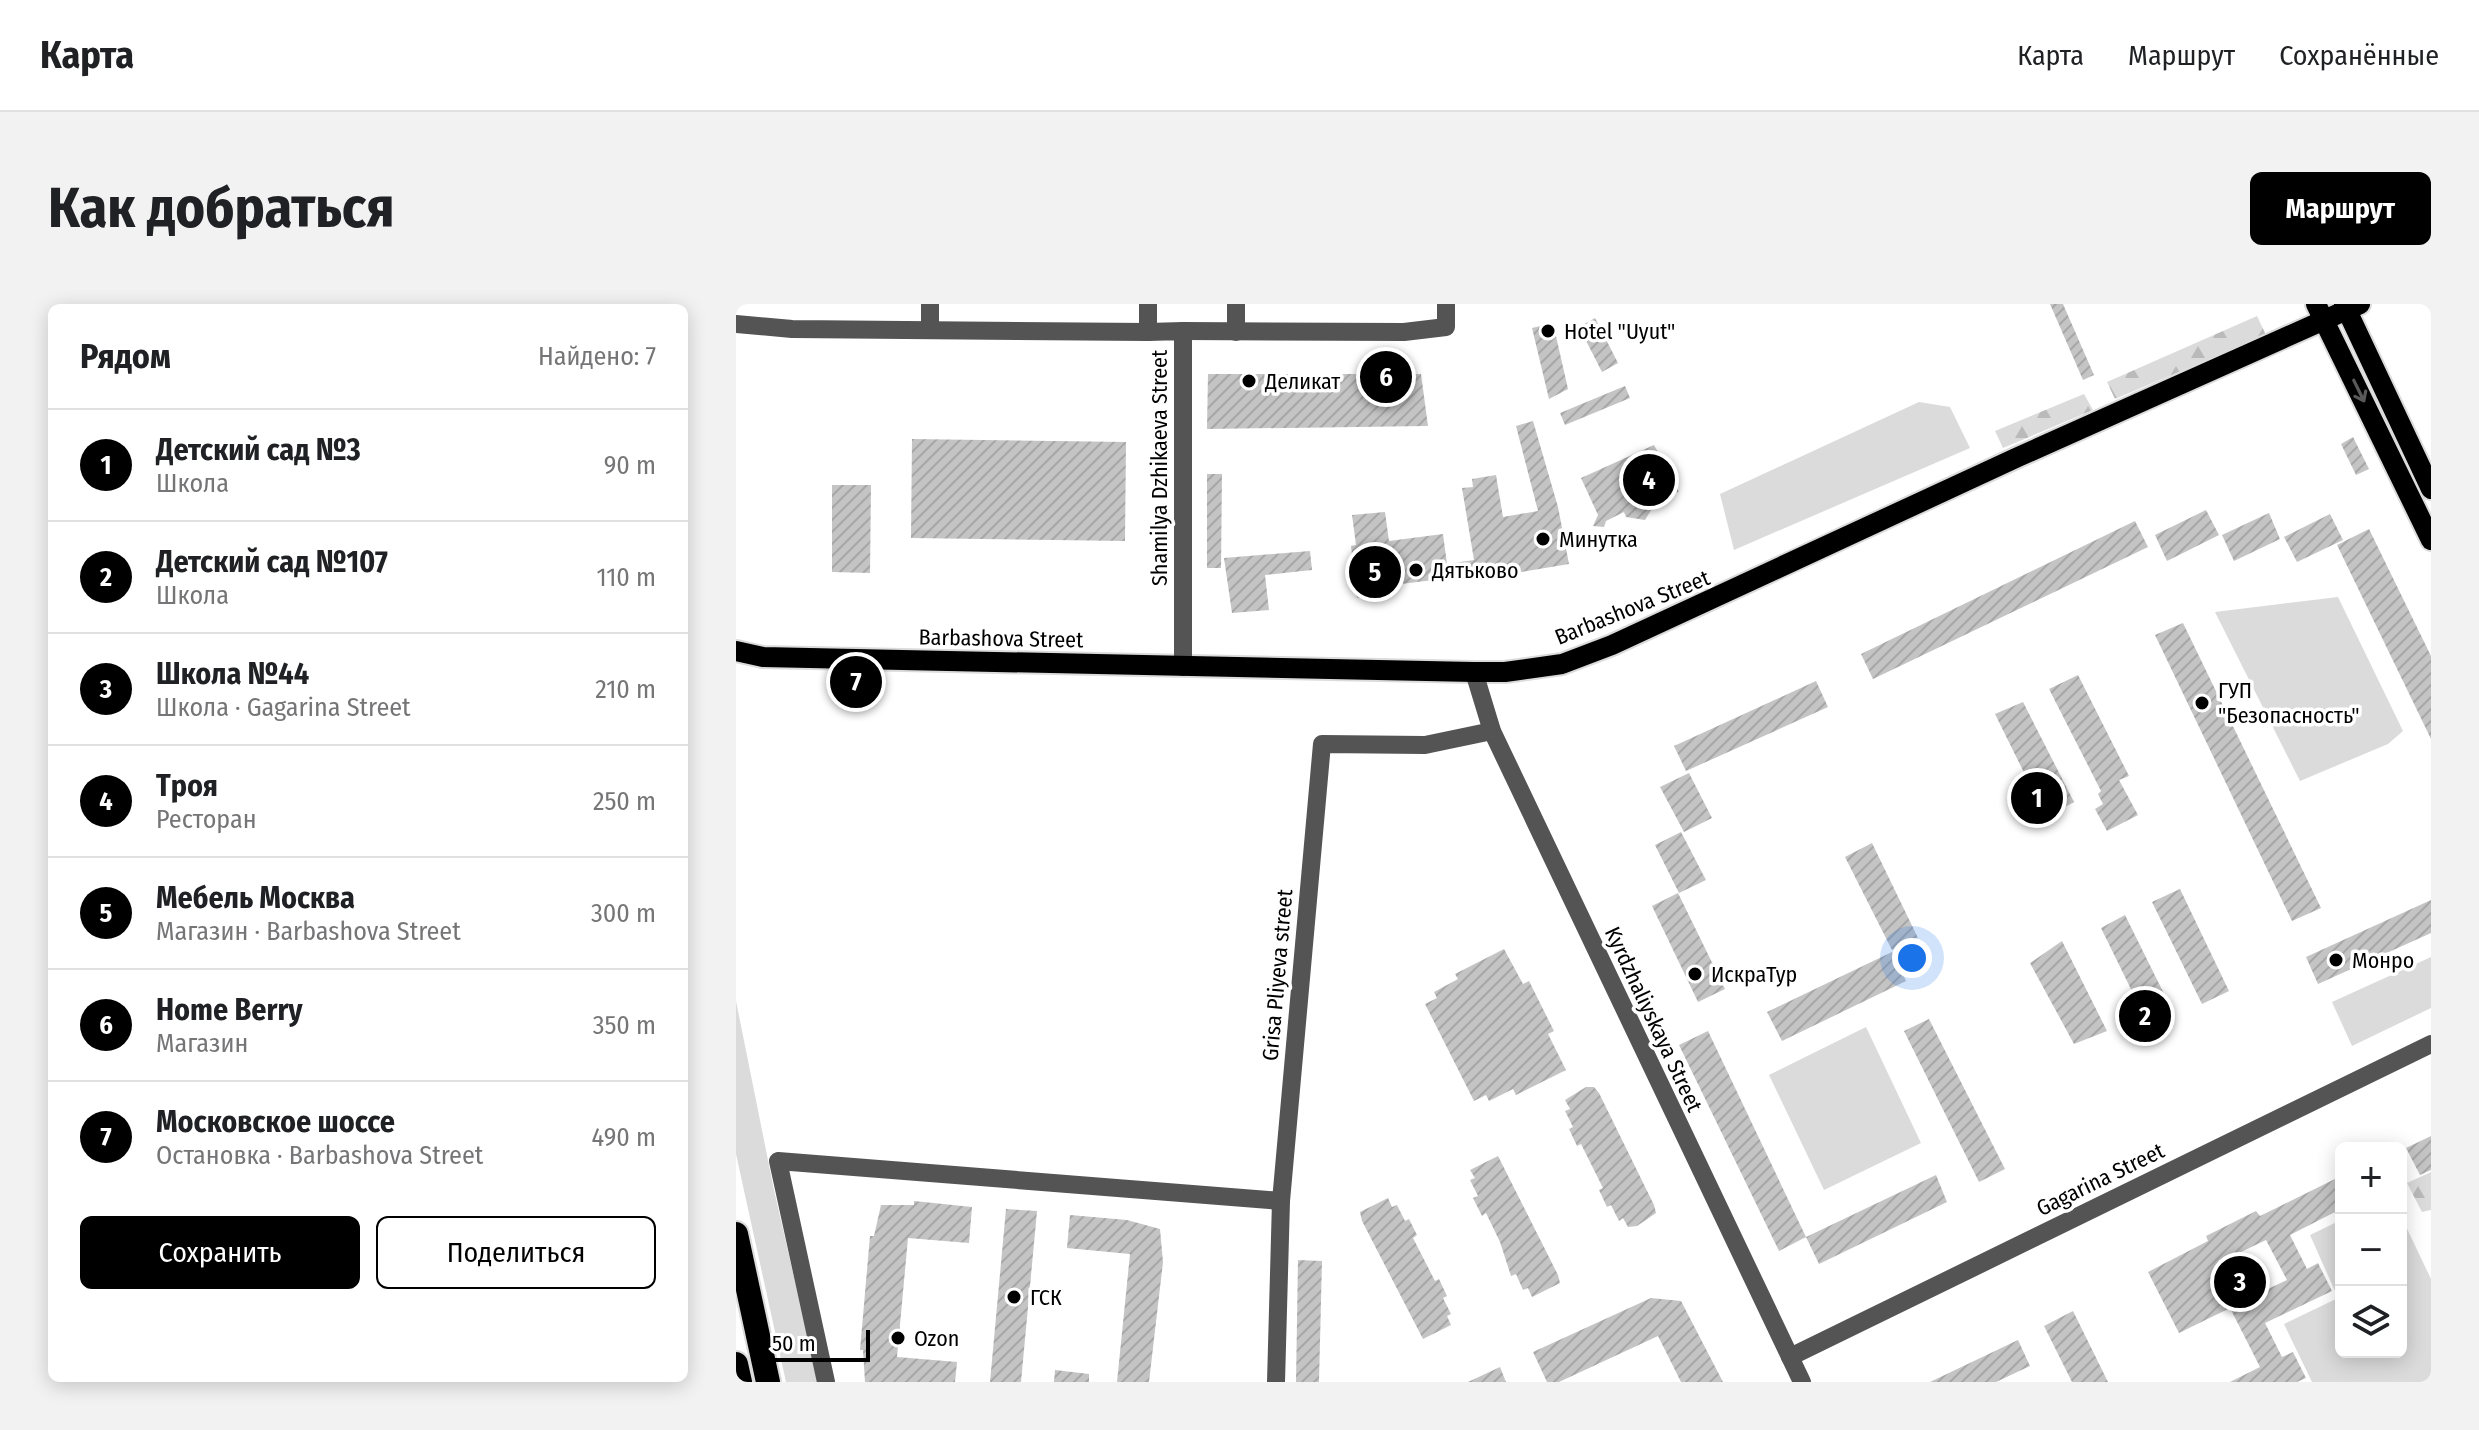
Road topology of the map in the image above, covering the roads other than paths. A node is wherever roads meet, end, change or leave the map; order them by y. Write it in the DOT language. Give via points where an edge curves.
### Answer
graph roads {
  1 [pos="930,304"];
  2 [pos="1148,304"];
  3 [pos="1236,304"];
  4 [pos="1446,304"];
  5 [pos="2350,306"];
  6 [pos="2321,312"];
  7 [pos="736,324"];
  8 [pos="930,329"];
  9 [pos="1183,331"];
  10 [pos="1148,332"];
  11 [pos="1236,332"];
  12 [pos="2431,489"];
  13 [pos="2431,540"];
  14 [pos="736,651"];
  15 [pos="763,657"];
  16 [pos="736,664"];
  17 [pos="1183,667"];
  18 [pos="1474,672"];
  19 [pos="1492,731"];
  20 [pos="2431,1044"];
  21 [pos="1281,1201"];
  22 [pos="736,1234"];
  23 [pos="1790,1357"];
  24 [pos="736,1364"];
  25 [pos="740,1382"];
  26 [pos="768,1382"];
  27 [pos="826,1382"];
  28 [pos="1276,1382"];
  29 [pos="1802,1382"];
  1 -- 8 [label="street"];
  2 -- 10 [label="street, Shamilya Dzhikaeva Street"];
  3 -- 11 [label="street"];
  4 -- 11 [label="street" via="1446,327"];
  5 -- 6 [label="main road, Barbashova Street"];
  5 -- 12 [label="main road"];
  6 -- 13 [label="main road, one-way"];
  6 -- 18 [label="main road, Barbashova Street" via="1612,645 1562,664"];
  7 -- 8 [label="street"];
  8 -- 10 [label="street"];
  9 -- 10 [label="street, Shamilya Dzhikaeva Street"];
  9 -- 11 [label="street"];
  9 -- 17 [label="street, Shamilya Dzhikaeva Street"];
  14 -- 15 [label="main road, Barbashova Street"];
  15 -- 16 [label="main road, Barbashova Street"];
  15 -- 17 [label="main road, Barbashova Street"];
  17 -- 18 [label="main road, Barbashova Street"];
  18 -- 19 [label="street, Kyrdzhaliyskaya Street"];
  19 -- 21 [label="street, Grisa Pliyeva street" via="1425,745 1322,744"];
  19 -- 23 [label="street, Kyrdzhaliyskaya Street"];
  20 -- 23 [label="street, Gagarina Street"];
  21 -- 27 [label="street" via="778,1161"];
  21 -- 28 [label="street, Grisa Pliyeva street"];
  22 -- 26 [label="highway"];
  23 -- 29 [label="street, Kyrdzhaliyskaya Street"];
  24 -- 25 [label="highway"];
}
